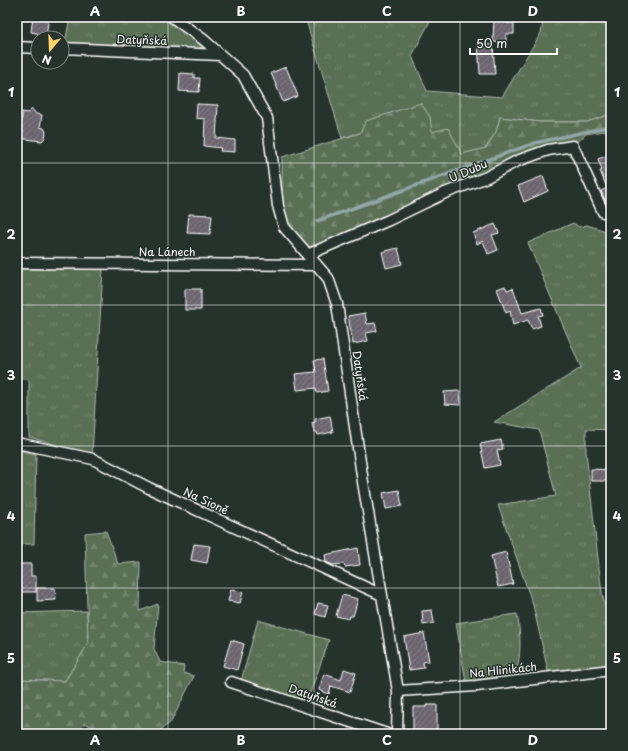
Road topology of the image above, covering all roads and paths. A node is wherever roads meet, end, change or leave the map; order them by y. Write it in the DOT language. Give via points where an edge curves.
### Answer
graph roads {
  1 [pos="172,17"];
  2 [pos="17,47"];
  3 [pos="30,48"];
  4 [pos="70,48"];
  5 [pos="220,55"];
  6 [pos="602,212"];
  7 [pos="307,255"];
  8 [pos="17,263"];
  9 [pos="316,265"];
  10 [pos="17,443"];
  11 [pos="382,595"];
  12 [pos="611,670"];
  13 [pos="231,682"];
  14 [pos="398,691"];
  15 [pos="387,734"];
  16 [pos="397,734"];
  1 -- 5 [label="street, Datyňská"];
  2 -- 3 [label="street"];
  4 -- 5 [label="street, Datyňská"];
  5 -- 7 [label="street, Datyňská" via="243,75 267,118 278,206 284,227"];
  6 -- 7 [label="street, U Dubu" via="573,146 548,150 517,161 488,177 445,193"];
  7 -- 9 [label="street, Datyňská"];
  8 -- 9 [label="street, Na Lánech"];
  9 -- 11 [label="street, Datyňská" via="328,278 337,304"];
  10 -- 11 [label="street, Na Sioně" via="93,459 149,488"];
  11 -- 14 [label="street, Datyňská"];
  12 -- 14 [label="street, Na Hlinikách" via="476,686"];
  13 -- 15 [label="street, Datyňská"];
  14 -- 16 [label="street, Datyňská"];
}
